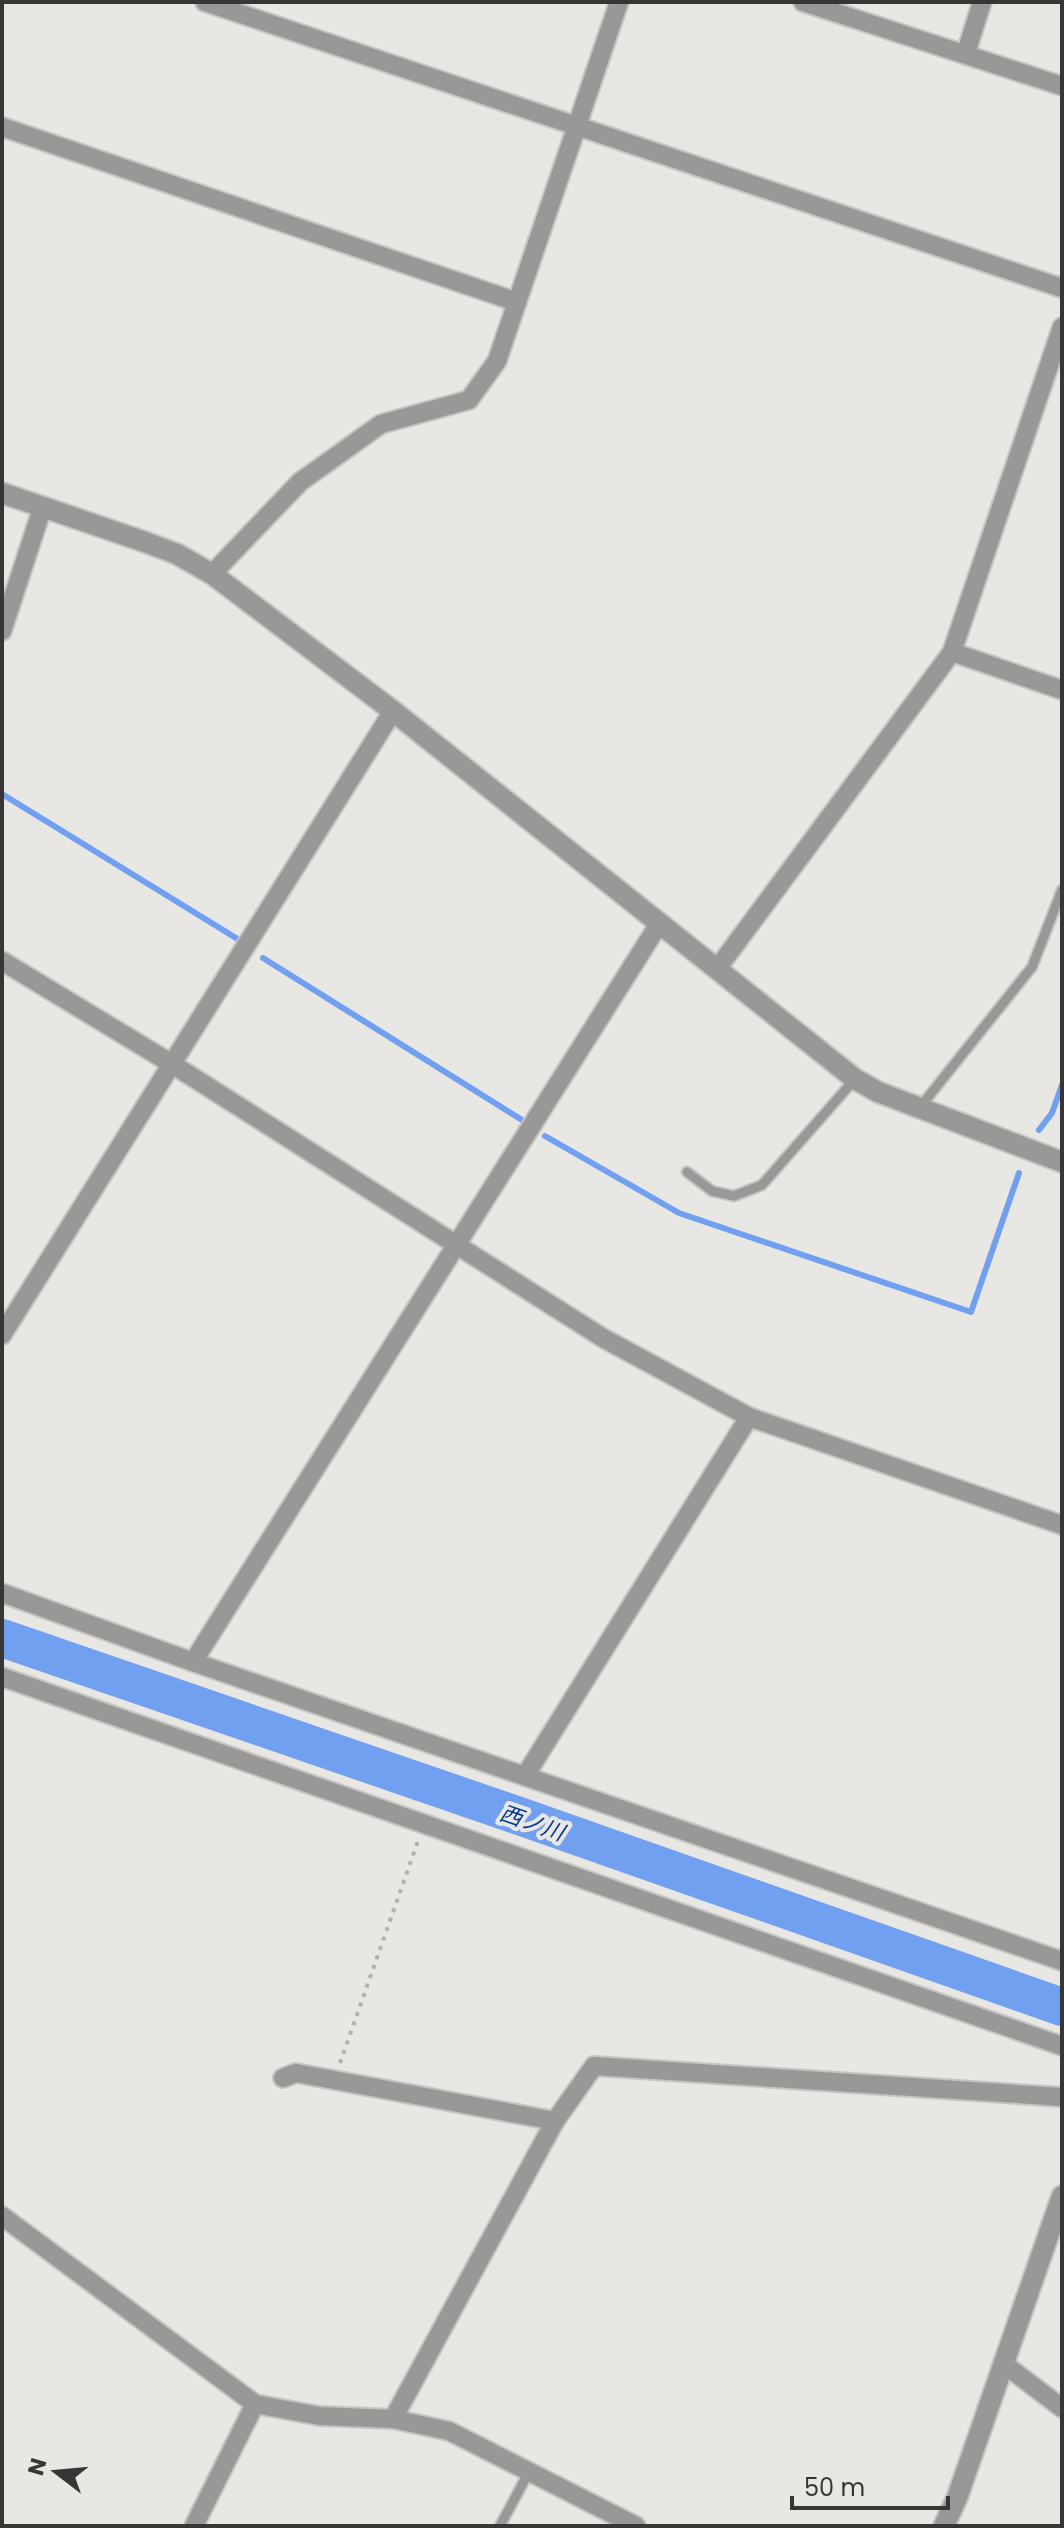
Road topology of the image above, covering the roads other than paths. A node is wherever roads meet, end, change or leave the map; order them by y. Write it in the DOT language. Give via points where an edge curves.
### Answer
graph roads {
  1 [pos="205,2"];
  2 [pos="619,2"];
  3 [pos="803,2"];
  4 [pos="982,2"];
  5 [pos="254,10"];
  6 [pos="966,53"];
  7 [pos="1062,86"];
  8 [pos="577,125"];
  9 [pos="2,127"];
  10 [pos="1062,288"];
  11 [pos="517,302"];
  12 [pos="1062,327"];
  13 [pos="2,493"];
  14 [pos="43,506"];
  15 [pos="212,574"];
  16 [pos="2,631"];
  17 [pos="952,652"];
  18 [pos="1062,690"];
  19 [pos="393,711"];
  20 [pos="1062,890"];
  21 [pos="659,924"];
  22 [pos="2,961"];
  23 [pos="717,969"];
  24 [pos="172,1064"];
  25 [pos="855,1079"];
  26 [pos="921,1106"];
  27 [pos="1062,1162"];
  28 [pos="687,1172"];
  29 [pos="457,1245"];
  30 [pos="2,1335"];
  31 [pos="749,1417"];
  32 [pos="1062,1525"];
  33 [pos="2,1593"];
  34 [pos="193,1662"];
  35 [pos="2,1677"];
  36 [pos="525,1776"];
  37 [pos="1062,1961"];
  38 [pos="1062,2046"];
  39 [pos="283,2078"];
  40 [pos="1062,2097"];
  41 [pos="555,2121"];
  42 [pos="1062,2196"];
  43 [pos="2,2216"];
  44 [pos="1004,2364"];
  45 [pos="255,2404"];
  46 [pos="1062,2408"];
  47 [pos="393,2419"];
  48 [pos="529,2472"];
  49 [pos="194,2526"];
  50 [pos="500,2526"];
  51 [pos="636,2526"];
  52 [pos="944,2526"];
  1 -- 5 [label="street"];
  2 -- 8 [label="street"];
  3 -- 6 [label="street"];
  4 -- 6 [label="street"];
  5 -- 8 [label="street"];
  6 -- 7 [label="street"];
  8 -- 10 [label="street"];
  8 -- 11 [label="street"];
  9 -- 11 [label="street"];
  11 -- 15 [label="street" via="497,361 469,400 381,424 300,482"];
  12 -- 17 [label="street"];
  13 -- 14 [label="street"];
  14 -- 15 [label="street" via="177,554"];
  14 -- 16 [label="street"];
  15 -- 19 [label="street"];
  17 -- 18 [label="street"];
  17 -- 23 [label="street"];
  19 -- 21 [label="street"];
  19 -- 24 [label="street"];
  20 -- 26 [label="lane" via="1032,967"];
  21 -- 23 [label="street"];
  21 -- 29 [label="street"];
  22 -- 24 [label="street"];
  23 -- 25 [label="street"];
  24 -- 29 [label="street"];
  24 -- 30 [label="street"];
  25 -- 26 [label="street"];
  25 -- 28 [label="lane" via="762,1185 734,1196 712,1191"];
  26 -- 27 [label="street"];
  29 -- 31 [label="street" via="603,1338"];
  29 -- 34 [label="street"];
  31 -- 32 [label="street"];
  31 -- 36 [label="street"];
  33 -- 34 [label="street"];
  34 -- 36 [label="street"];
  35 -- 38 [label="street"];
  36 -- 37 [label="street"];
  39 -- 41 [label="street" via="296,2073"];
  40 -- 41 [label="street" via="594,2066"];
  41 -- 47 [label="street"];
  42 -- 44 [label="street"];
  43 -- 45 [label="street"];
  44 -- 46 [label="street"];
  44 -- 52 [label="street"];
  45 -- 47 [label="street" via="320,2416"];
  45 -- 49 [label="street"];
  47 -- 48 [label="street" via="449,2431"];
  48 -- 50 [label="lane"];
  48 -- 51 [label="street"];
}
